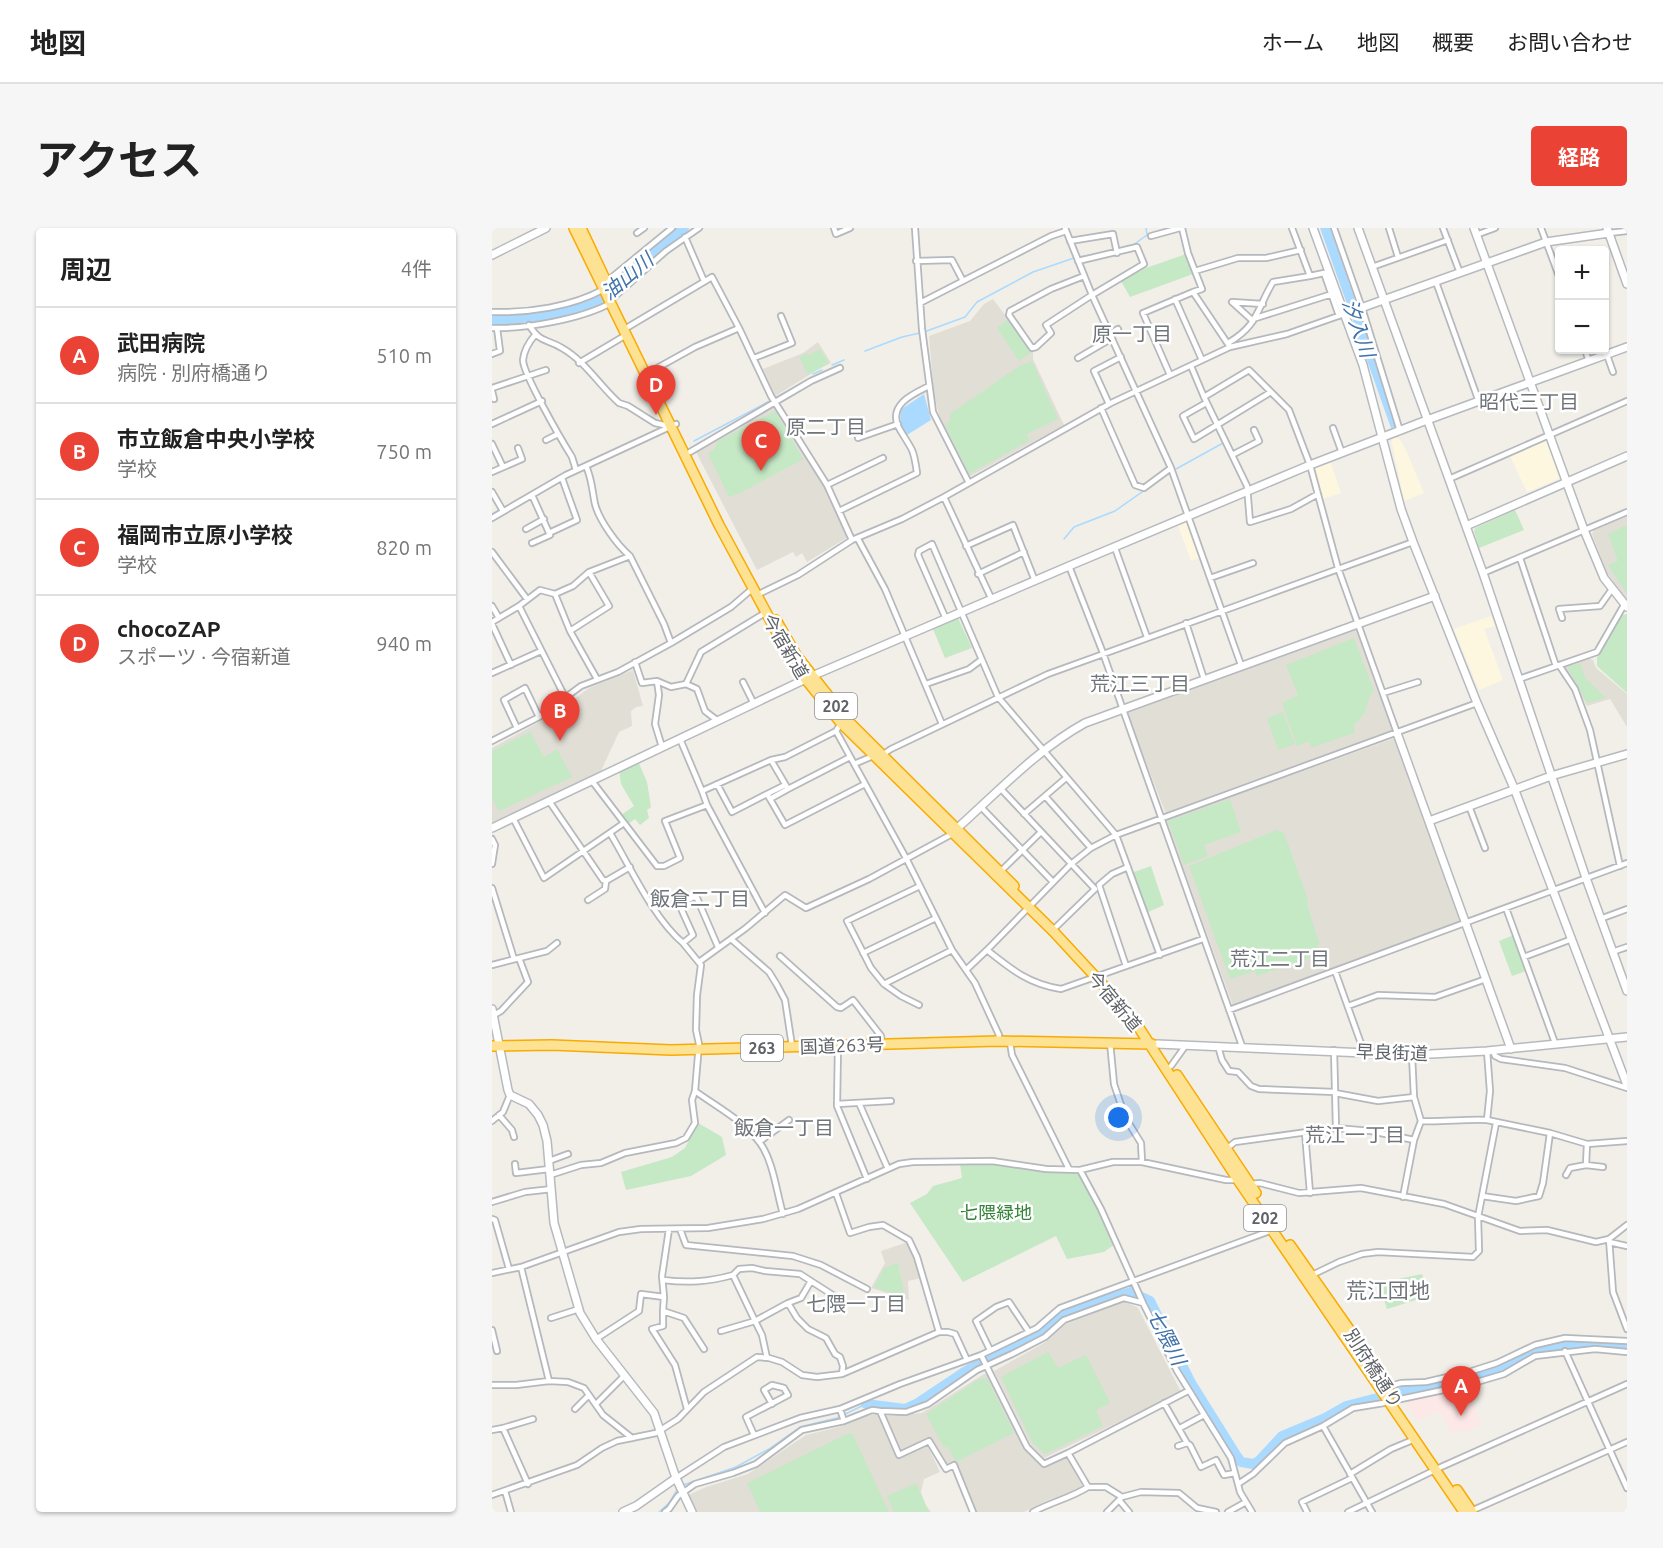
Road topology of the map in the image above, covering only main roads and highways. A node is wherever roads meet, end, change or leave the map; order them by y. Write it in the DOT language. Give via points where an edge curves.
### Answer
graph roads {
  1 [pos="574,228"];
  2 [pos="581,228"];
  3 [pos="607,284"];
  4 [pos="627,331"];
  5 [pos="673,425"];
  6 [pos="757,591"];
  7 [pos="809,678"];
  8 [pos="877,756"];
  9 [pos="955,831"];
  10 [pos="1029,905"];
  11 [pos="1099,976"];
  12 [pos="1153,1044"];
  13 [pos="495,1046"];
  14 [pos="1223,1151"];
  15 [pos="1275,1229"];
  16 [pos="1384,1389"];
  17 [pos="1392,1401"];
  18 [pos="1438,1468"];
  19 [pos="1469,1512"];
  1 -- 3 [label="highway, 今宿新道 / 202"];
  2 -- 3 [label="highway, 今宿新道 / 202"];
  3 -- 4 [label="highway, 今宿新道 / 202"];
  4 -- 5 [label="highway, 今宿新道 / 202"];
  4 -- 5 [label="highway, 今宿新道 / 202"];
  5 -- 6 [label="highway, 今宿新道 / 202"];
  5 -- 6 [label="highway, 今宿新道 / 202"];
  6 -- 7 [label="highway, 今宿新道 / 202"];
  6 -- 7 [label="highway, 今宿新道 / 202" via="765,613"];
  7 -- 8 [label="highway, 今宿新道 / 202"];
  7 -- 8 [label="highway, 今宿新道 / 202" via="838,727"];
  8 -- 9 [label="highway, 今宿新道 / 202"];
  9 -- 10 [label="highway, 今宿新道 / 202"];
  9 -- 10 [label="highway, 今宿新道 / 202"];
  10 -- 11 [label="highway, 今宿新道 / 202"];
  10 -- 11 [label="highway, 今宿新道 / 202" via="1056,927"];
  11 -- 12 [label="highway, 今宿新道 / 202" via="1131,1009"];
  12 -- 13 [label="highway, 国道263号 / 263" via="998,1041 699,1049"];
  12 -- 14 [label="highway, 別府橋通り / 202"];
  12 -- 14 [label="highway, 別府橋通り / 202" via="1171,1066"];
  14 -- 15 [label="highway, 別府橋通り / 202"];
  15 -- 16 [label="highway, 別府橋通り / 202"];
  15 -- 16 [label="highway, 別府橋通り / 202" via="1312,1275"];
  16 -- 17 [label="highway, 別府橋通り / 202"];
  17 -- 18 [label="highway, 別府橋通り / 202"];
  17 -- 18 [label="highway, 別府橋通り / 202"];
  18 -- 19 [label="highway, 別府橋通り / 202"];
}
